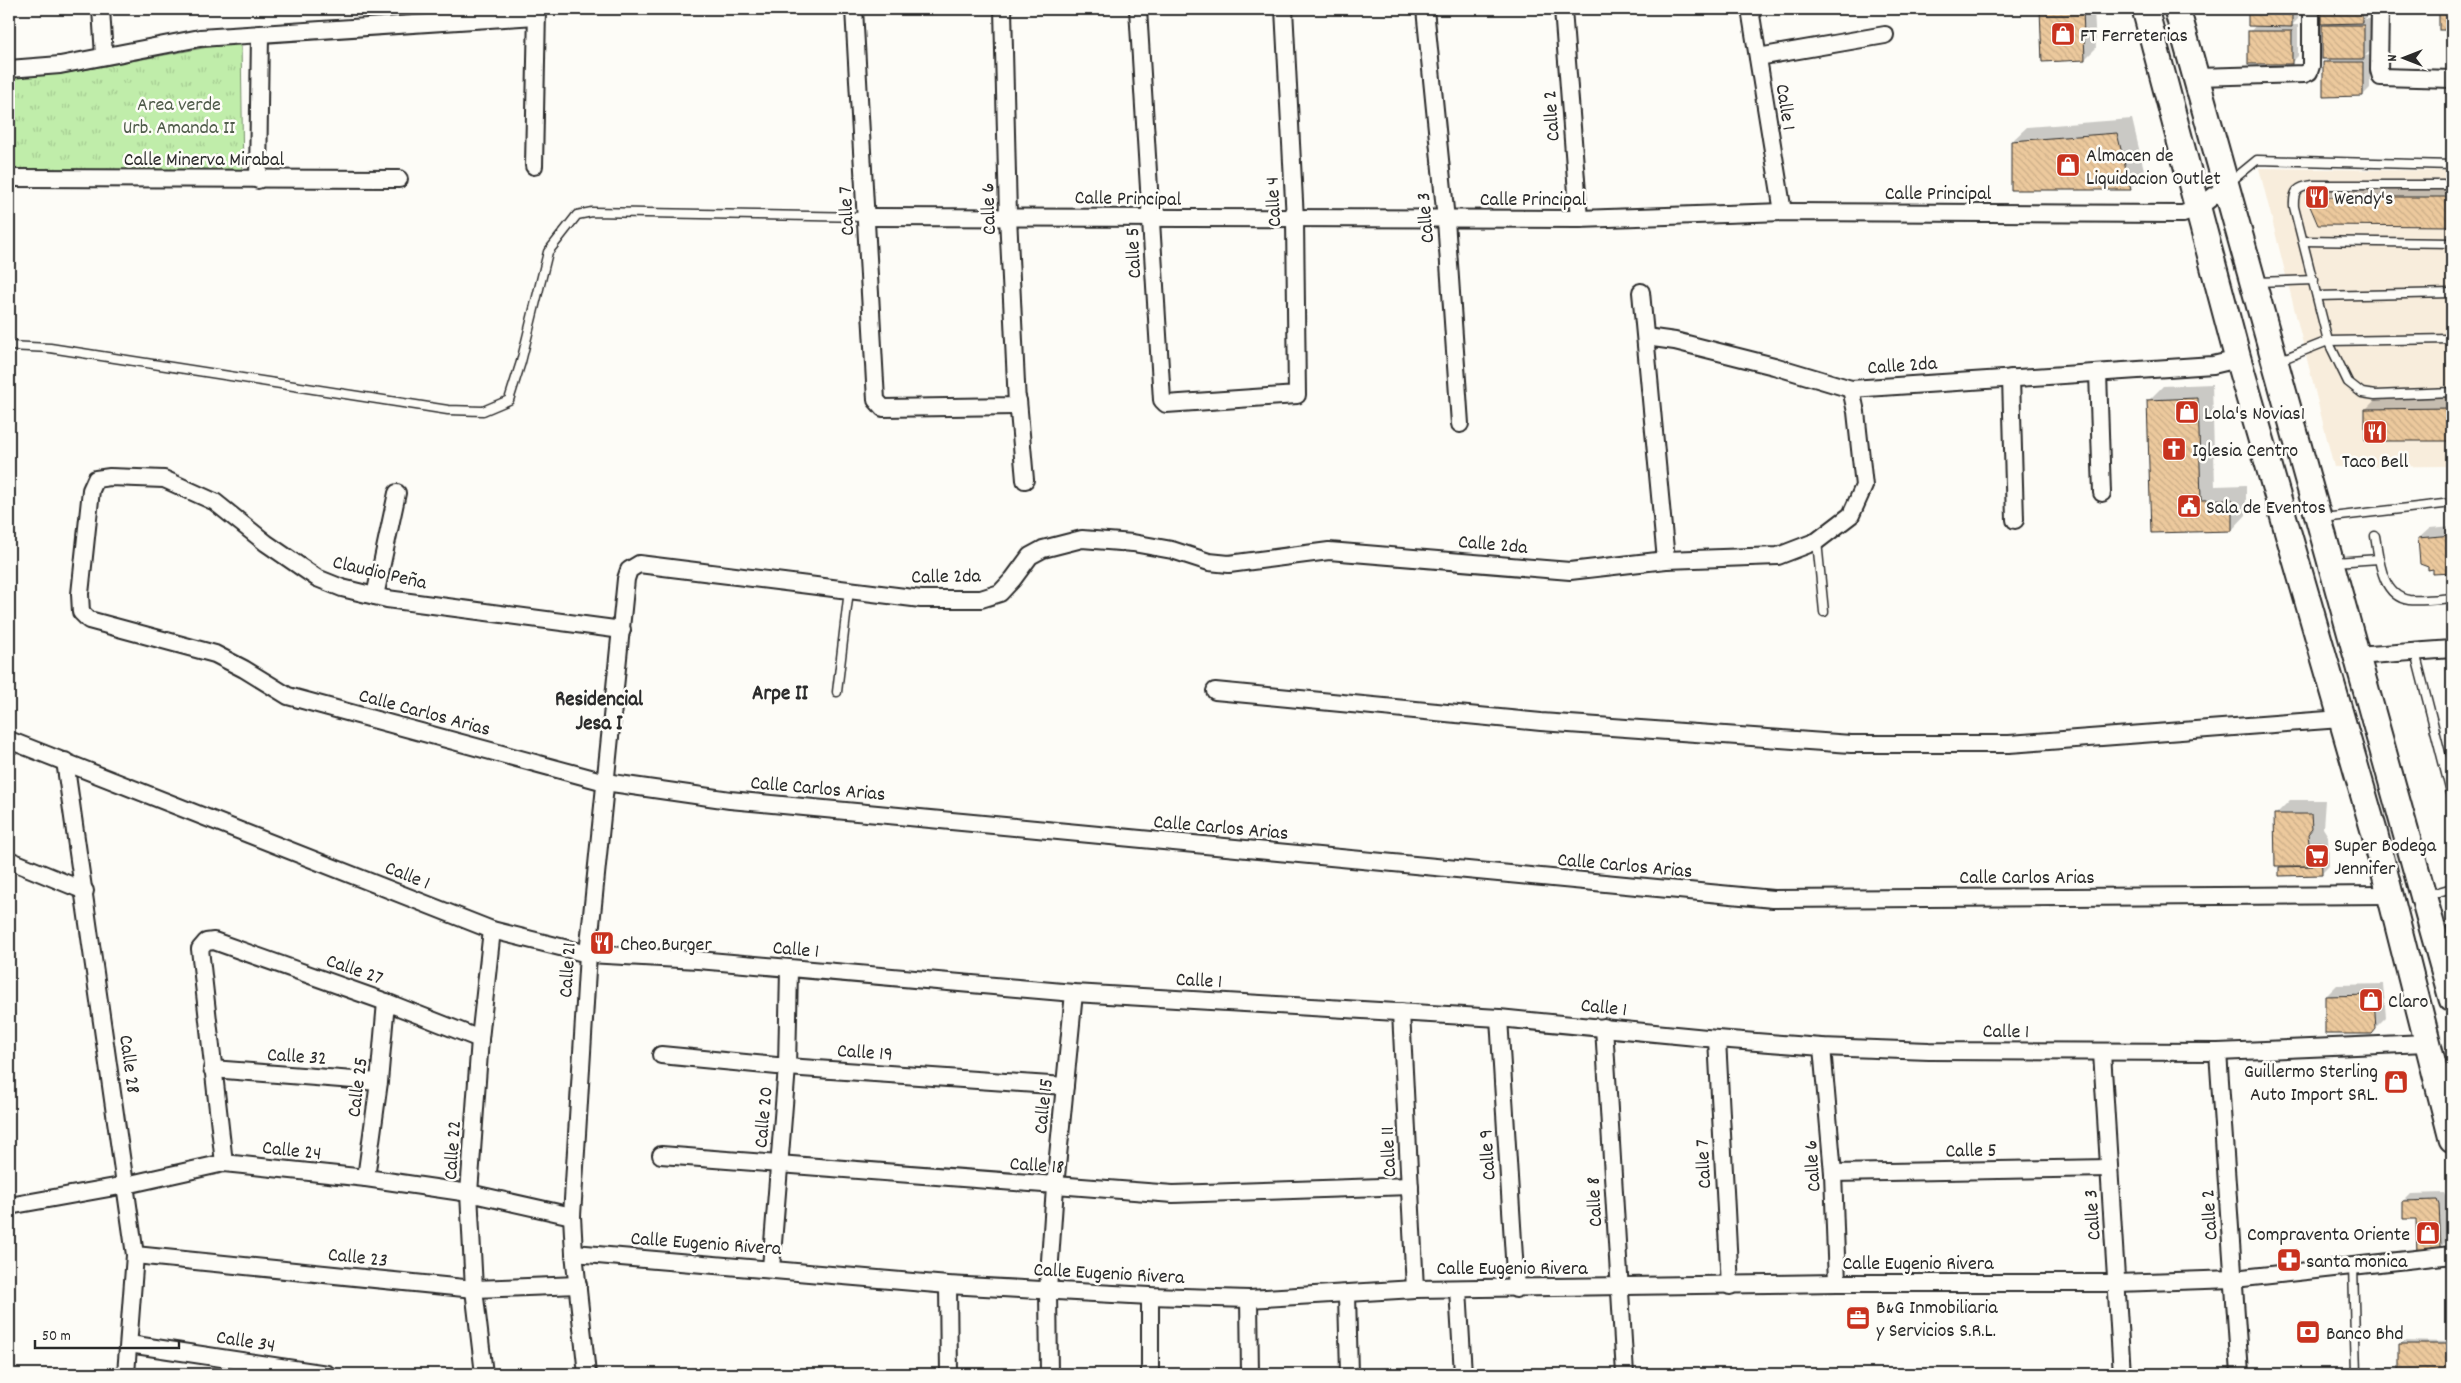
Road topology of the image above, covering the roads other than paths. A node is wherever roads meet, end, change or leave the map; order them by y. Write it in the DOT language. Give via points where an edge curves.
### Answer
graph roads {
  1 [pos="102,9"];
  2 [pos="854,9"];
  3 [pos="861,9"];
  4 [pos="1003,9"];
  5 [pos="1138,9"];
  6 [pos="1284,9"];
  7 [pos="1425,9"];
  8 [pos="1563,9"];
  9 [pos="1750,9"];
  10 [pos="2145,9"];
  11 [pos="2177,9"];
  12 [pos="2311,9"];
  13 [pos="2380,9"];
  14 [pos="536,12"];
  15 [pos="260,34"];
  16 [pos="1885,35"];
  17 [pos="104,56"];
  18 [pos="1758,57"];
  19 [pos="9,69"];
  20 [pos="2196,77"];
  21 [pos="2452,80"];
  22 [pos="2452,165"];
  23 [pos="534,166"];
  24 [pos="9,178"];
  25 [pos="399,179"];
  26 [pos="258,180"];
  27 [pos="2228,185"];
  28 [pos="2452,185"];
  29 [pos="2198,208"];
  30 [pos="1783,212"];
  31 [pos="1008,216"];
  32 [pos="866,217"];
  33 [pos="1151,219"];
  34 [pos="1579,219"];
  35 [pos="1295,220"];
  36 [pos="1446,220"];
  37 [pos="2303,241"];
  38 [pos="2452,243"];
  39 [pos="2314,280"];
  40 [pos="2255,282"];
  41 [pos="1641,292"];
  42 [pos="2452,293"];
  43 [pos="2318,296"];
  44 [pos="1646,337"];
  45 [pos="2452,339"];
  46 [pos="2328,341"];
  47 [pos="9,346"];
  48 [pos="2238,359"];
  49 [pos="2277,362"];
  50 [pos="2098,373"];
  51 [pos="2011,378"];
  52 [pos="1851,389"];
  53 [pos="2452,392"];
  54 [pos="1298,393"];
  55 [pos="1016,403"];
  56 [pos="1460,424"];
  57 [pos="1025,480"];
  58 [pos="2102,492"];
  59 [pos="398,493"];
  60 [pos="2452,503"];
  61 [pos="2319,518"];
  62 [pos="2015,520"];
  63 [pos="2375,536"];
  64 [pos="1817,541"];
  65 [pos="2379,559"];
  66 [pos="1666,560"];
  67 [pos="2331,562"];
  68 [pos="630,570"];
  69 [pos="849,590"];
  70 [pos="375,596"];
  71 [pos="2452,598"];
  72 [pos="81,612"];
  73 [pos="1824,612"];
  74 [pos="622,630"];
  75 [pos="2452,649"];
  76 [pos="2416,652"];
  77 [pos="2356,656"];
  78 [pos="1215,691"];
  79 [pos="837,692"];
  80 [pos="2341,719"];
  81 [pos="9,740"];
  82 [pos="65,762"];
  83 [pos="605,782"];
  84 [pos="2452,796"];
  85 [pos="9,860"];
  86 [pos="2452,888"];
  87 [pos="85,891"];
  88 [pos="2389,895"];
  89 [pos="2424,896"];
  90 [pos="492,930"];
  91 [pos="588,954"];
  92 [pos="789,968"];
  93 [pos="2451,985"];
  94 [pos="1074,993"];
  95 [pos="386,1002"];
  96 [pos="1401,1012"];
  97 [pos="1499,1018"];
  98 [pos="1604,1027"];
  99 [pos="480,1039"];
  100 [pos="1717,1040"];
  101 [pos="2426,1043"];
  102 [pos="1822,1047"];
  103 [pos="2102,1052"];
  104 [pos="2218,1052"];
  105 [pos="661,1055"];
  106 [pos="787,1067"];
  107 [pos="212,1069"];
  108 [pos="379,1082"];
  109 [pos="1065,1086"];
  110 [pos="2452,1139"];
  111 [pos="661,1156"];
  112 [pos="224,1163"];
  113 [pos="779,1165"];
  114 [pos="2109,1168"];
  115 [pos="1833,1173"];
  116 [pos="366,1178"];
  117 [pos="126,1185"];
  118 [pos="1055,1186"];
  119 [pos="1410,1186"];
  120 [pos="469,1193"];
  121 [pos="9,1206"];
  122 [pos="572,1216"];
  123 [pos="574,1253"];
  124 [pos="135,1255"];
  125 [pos="2452,1255"];
  126 [pos="2353,1266"];
  127 [pos="771,1268"];
  128 [pos="2234,1279"];
  129 [pos="1836,1283"];
  130 [pos="2117,1283"];
  131 [pos="578,1285"];
  132 [pos="948,1285"];
  133 [pos="1730,1286"];
  134 [pos="1619,1288"];
  135 [pos="474,1289"];
  136 [pos="1415,1289"];
  137 [pos="1458,1289"];
  138 [pos="1516,1289"];
  139 [pos="1048,1290"];
  140 [pos="1347,1294"];
  141 [pos="1150,1296"];
  142 [pos="1249,1299"];
  143 [pos="129,1344"];
  144 [pos="260,1369"];
  145 [pos="126,1374"];
  146 [pos="327,1374"];
  147 [pos="484,1374"];
  148 [pos="587,1374"];
  149 [pos="949,1374"];
  150 [pos="1049,1374"];
  151 [pos="1150,1374"];
  152 [pos="1250,1374"];
  153 [pos="1349,1374"];
  154 [pos="1464,1374"];
  155 [pos="1626,1374"];
  156 [pos="2122,1374"];
  157 [pos="2240,1374"];
  158 [pos="2356,1374"];
  1 -- 17 [label="street"];
  2 -- 3 [label="street"];
  2 -- 32 [label="street, Calle 7"];
  4 -- 31 [label="street, Calle 6"];
  5 -- 33 [label="street, Calle 5"];
  6 -- 35 [label="street, Calle 4"];
  7 -- 36 [label="street, Calle 3"];
  8 -- 34 [label="street, Calle 2"];
  9 -- 18 [label="street, Calle 1"];
  10 -- 29 [label="main road"];
  11 -- 20 [label="main road"];
  12 -- 20 [label="street" via="2309,72"];
  13 -- 21 [label="street" via="2381,77"];
  14 -- 15 [label="street"];
  14 -- 23 [label="street"];
  15 -- 17 [label="street" via="200,38"];
  15 -- 26 [label="street"];
  16 -- 18 [label="street"];
  17 -- 19 [label="street" via="60,65"];
  18 -- 30 [label="street, Calle 1"];
  20 -- 27 [label="main road"];
  22 -- 27 [label="lane" via="2257,160"];
  24 -- 26 [label="street, Calle Minerva Mirabal"];
  25 -- 26 [label="street, Calle Minerva Mirabal"];
  27 -- 29 [label="street"];
  27 -- 40 [label="main road"];
  28 -- 37 [label="lane" via="2302,186 2293,197"];
  29 -- 30 [label="street, Calle Principal" via="2184,214"];
  29 -- 48 [label="main road"];
  30 -- 34 [label="street, Calle Principal"];
  31 -- 32 [label="street, Calle Principal"];
  31 -- 33 [label="street, Calle Principal"];
  31 -- 55 [label="street, Calle 6"];
  32 -- 47 [label="lane" via="592,212 576,215 548,252 521,362 508,400 483,411 448,410 50,348"];
  32 -- 55 [label="street, Calle 7" via="876,400 883,408"];
  33 -- 35 [label="street, Calle Principal"];
  33 -- 54 [label="street, Calle 5" via="1162,400 1166,404 1296,396"];
  34 -- 36 [label="street, Calle Principal"];
  35 -- 36 [label="street, Calle Principal"];
  35 -- 54 [label="street, Calle 4"];
  36 -- 56 [label="street, Calle 3"];
  37 -- 38 [label="lane"];
  37 -- 39 [label="lane"];
  39 -- 40 [label="lane"];
  39 -- 43 [label="lane"];
  40 -- 49 [label="main road"];
  41 -- 44 [label="street"];
  42 -- 43 [label="lane"];
  43 -- 46 [label="lane"];
  44 -- 52 [label="street" via="1711,350"];
  44 -- 66 [label="street"];
  45 -- 46 [label="lane"];
  46 -- 49 [label="lane"];
  46 -- 53 [label="lane" via="2348,382 2362,393"];
  48 -- 50 [label="street, Calle 2da" via="2213,365"];
  48 -- 80 [label="main road"];
  49 -- 61 [label="main road"];
  50 -- 51 [label="street, Calle 2da"];
  50 -- 58 [label="street"];
  51 -- 52 [label="street, Calle 2da"];
  51 -- 62 [label="street"];
  52 -- 64 [label="street, Calle 2da" via="1864,486 1851,515"];
  55 -- 57 [label="street, Calle 6"];
  59 -- 70 [label="street"];
  60 -- 61 [label="lane"];
  61 -- 67 [label="main road"];
  63 -- 65 [label="lane"];
  64 -- 66 [label="street, Calle 2da" via="1778,556"];
  64 -- 73 [label="lane"];
  65 -- 67 [label="lane"];
  65 -- 71 [label="lane" via="2386,582 2400,597 2409,600"];
  66 -- 69 [label="street, Calle 2da" via="1570,571 1329,551 1229,564 1133,543 1082,539 1043,549 1030,556 1000,593 980,599 920,599"];
  67 -- 77 [label="main road"];
  68 -- 69 [label="street, Calle 2da" via="639,564"];
  68 -- 74 [label="street, Calle 21" via="626,579"];
  69 -- 79 [label="lane"];
  70 -- 72 [label="street, Claudio Peña" via="317,578 215,502 164,479 110,477 96,479 91,490"];
  70 -- 74 [label="street, Claudio Peña"];
  72 -- 83 [label="street, Calle Carlos Arias" via="89,620 215,654 288,696"];
  74 -- 83 [label="street, Calle 21"];
  75 -- 76 [label="street"];
  76 -- 77 [label="street"];
  76 -- 84 [label="lane"];
  77 -- 89 [label="main road"];
  78 -- 80 [label="street" via="1541,722 1851,744 2009,744"];
  80 -- 88 [label="main road"];
  81 -- 82 [label="street, Calle 1"];
  82 -- 87 [label="street, Calle 28"];
  82 -- 90 [label="street, Calle 1"];
  83 -- 88 [label="street, Calle Carlos Arias" via="730,800 1773,899"];
  83 -- 91 [label="street, Calle 21"];
  85 -- 87 [label="street"];
  86 -- 89 [label="lane"];
  87 -- 117 [label="street, Calle 28"];
  88 -- 101 [label="main road"];
  89 -- 93 [label="main road"];
  90 -- 91 [label="street, Calle 1"];
  90 -- 99 [label="street, Calle 22"];
  91 -- 92 [label="street, Calle 1"];
  91 -- 122 [label="street, Calle 21"];
  92 -- 94 [label="street, Calle 1"];
  92 -- 106 [label="street, Calle 20"];
  94 -- 96 [label="street, Calle 1"];
  94 -- 109 [label="street, Calle 15"];
  95 -- 99 [label="street, Calle 27"];
  95 -- 107 [label="street, Calle 27" via="214,941 206,942 200,949"];
  95 -- 108 [label="street, Calle 25"];
  96 -- 97 [label="street, Calle 1"];
  96 -- 119 [label="street, Calle 11"];
  97 -- 98 [label="street, Calle 1"];
  97 -- 138 [label="street, Calle 9"];
  98 -- 100 [label="street, Calle 1"];
  98 -- 134 [label="street, Calle 8"];
  99 -- 120 [label="street, Calle 22"];
  100 -- 102 [label="street, Calle 1"];
  100 -- 133 [label="street, Calle 7"];
  101 -- 104 [label="street, Calle 1"];
  101 -- 110 [label="main road"];
  102 -- 103 [label="street, Calle 1"];
  102 -- 115 [label="street, Calle 6"];
  103 -- 104 [label="street, Calle 1"];
  103 -- 114 [label="street, Calle 3"];
  104 -- 128 [label="street, Calle 2"];
  105 -- 106 [label="street, Calle 19"];
  106 -- 109 [label="street, Calle 19"];
  106 -- 113 [label="street, Calle 20"];
  107 -- 108 [label="street, Calle 32"];
  107 -- 112 [label="street"];
  108 -- 116 [label="street, Calle 25"];
  109 -- 118 [label="street, Calle 15"];
  111 -- 113 [label="street, Calle 18"];
  112 -- 116 [label="street, Calle 24"];
  112 -- 117 [label="street, Calle 24"];
  113 -- 118 [label="street, Calle 18"];
  113 -- 127 [label="street, Calle 20"];
  114 -- 115 [label="street, Calle 5"];
  114 -- 130 [label="street, Calle 3"];
  115 -- 129 [label="street, Calle 6"];
  116 -- 120 [label="street, Calle 24"];
  117 -- 121 [label="street, Calle 24"];
  117 -- 124 [label="street, Calle 28"];
  118 -- 119 [label="street, Calle 18" via="1173,1194"];
  118 -- 139 [label="street, Calle 15"];
  119 -- 136 [label="street, Calle 11"];
  120 -- 122 [label="street, Calle 24"];
  120 -- 135 [label="street, Calle 22"];
  122 -- 123 [label="street, Calle 21"];
  123 -- 127 [label="street, Calle Eugenio Rivera"];
  123 -- 131 [label="street, Calle 21"];
  124 -- 135 [label="street, Calle 23"];
  124 -- 143 [label="street, Calle 28"];
  125 -- 126 [label="street, Calle Eugenio Rivera"];
  126 -- 128 [label="street, Calle Eugenio Rivera"];
  126 -- 158 [label="lane"];
  127 -- 132 [label="street, Calle Eugenio Rivera"];
  128 -- 130 [label="street, Calle Eugenio Rivera"];
  128 -- 157 [label="street, Calle 2"];
  129 -- 130 [label="street, Calle Eugenio Rivera"];
  129 -- 133 [label="street, Calle Eugenio Rivera"];
  130 -- 156 [label="street, Calle 3"];
  131 -- 135 [label="street, Calle 23"];
  131 -- 148 [label="street, Calle 21"];
  132 -- 139 [label="street, Calle Eugenio Rivera"];
  132 -- 149 [label="street"];
  133 -- 134 [label="street, Calle Eugenio Rivera"];
  134 -- 138 [label="street, Calle Eugenio Rivera"];
  134 -- 155 [label="street, Calle 8"];
  135 -- 147 [label="street, Calle 22"];
  136 -- 137 [label="street, Calle Eugenio Rivera"];
  136 -- 140 [label="street, Calle Eugenio Rivera"];
  137 -- 138 [label="street, Calle Eugenio Rivera"];
  137 -- 154 [label="street"];
  139 -- 141 [label="street, Calle Eugenio Rivera"];
  139 -- 150 [label="street, Calle 15"];
  140 -- 142 [label="street, Calle Eugenio Rivera"];
  140 -- 153 [label="street"];
  141 -- 142 [label="street, Calle Eugenio Rivera"];
  141 -- 151 [label="street"];
  142 -- 152 [label="street"];
  143 -- 144 [label="street, Calle 34"];
  143 -- 145 [label="street, Calle 28"];
  144 -- 146 [label="street, Calle 34"];
}
